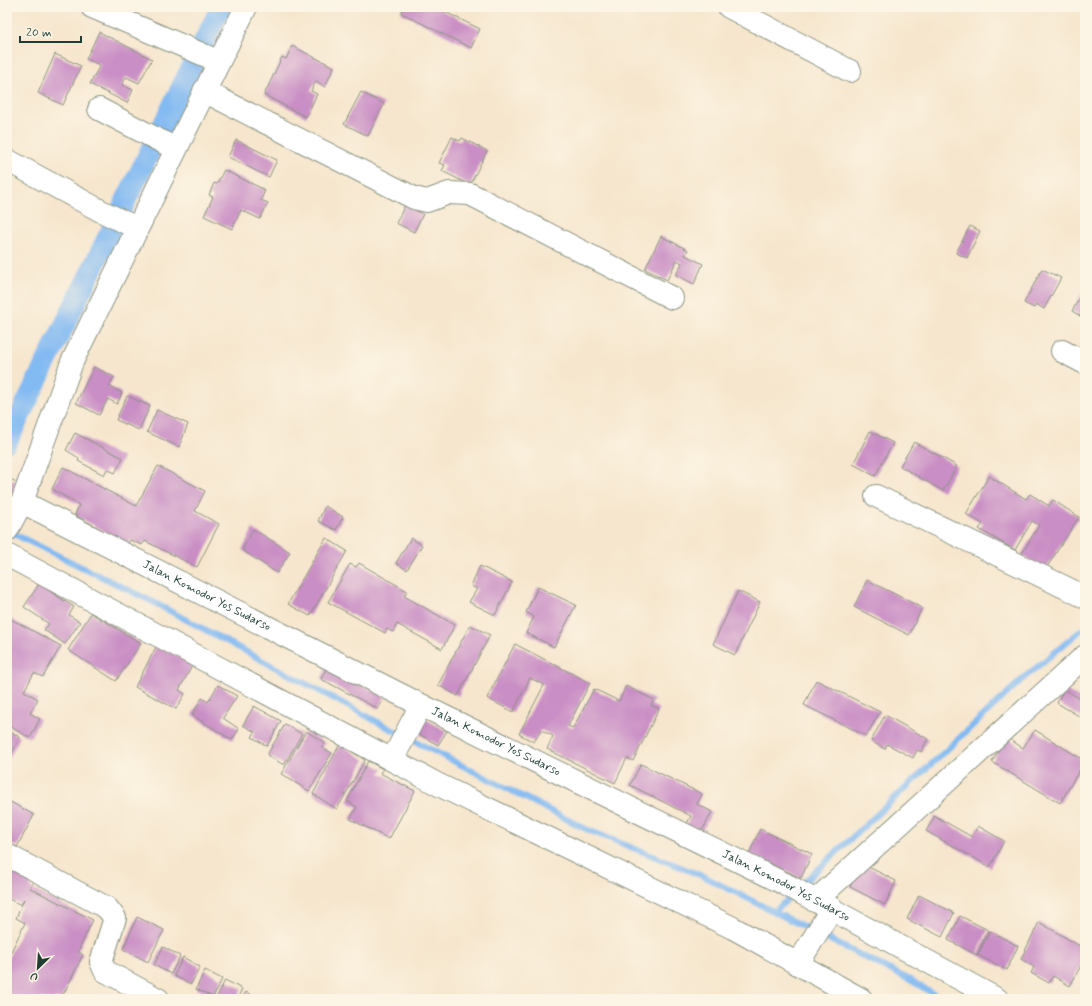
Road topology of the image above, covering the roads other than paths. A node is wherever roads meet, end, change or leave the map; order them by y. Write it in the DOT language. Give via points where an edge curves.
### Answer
graph roads {
  1 [pos="92,7"];
  2 [pos="246,7"];
  3 [pos="729,7"];
  4 [pos="213,59"];
  5 [pos="850,70"];
  6 [pos="204,91"];
  7 [pos="99,109"];
  8 [pos="173,147"];
  9 [pos="7,160"];
  10 [pos="133,226"];
  11 [pos="672,298"];
  12 [pos="1062,351"];
  13 [pos="1085,363"];
  14 [pos="876,496"];
  15 [pos="14,516"];
  16 [pos="7,555"];
  17 [pos="1085,597"];
  18 [pos="1085,656"];
  19 [pos="421,705"];
  20 [pos="394,756"];
  21 [pos="7,856"];
  22 [pos="819,907"];
  23 [pos="801,959"];
  24 [pos="158,999"];
  25 [pos="861,999"];
  26 [pos="996,999"];
  1 -- 4 [label="street"];
  2 -- 4 [label="street"];
  3 -- 5 [label="street"];
  4 -- 6 [label="street"];
  6 -- 8 [label="street"];
  6 -- 11 [label="street" via="414,198 426,201 449,193 470,194"];
  7 -- 8 [label="street"];
  8 -- 10 [label="street"];
  9 -- 10 [label="street"];
  10 -- 15 [label="street" via="72,362"];
  12 -- 13 [label="street"];
  14 -- 17 [label="street"];
  15 -- 19 [label="street, Jalan Komodor Yos Sudarso"];
  16 -- 20 [label="street"];
  18 -- 22 [label="street"];
  19 -- 20 [label="street"];
  19 -- 22 [label="street, Jalan Komodor Yos Sudarso" via="783,883"];
  20 -- 23 [label="street" via="578,854"];
  21 -- 24 [label="street" via="107,908 115,918 101,962 105,971"];
  22 -- 23 [label="street"];
  22 -- 26 [label="street, Jalan Komodor Yos Sudarso"];
  23 -- 25 [label="street"];
}
